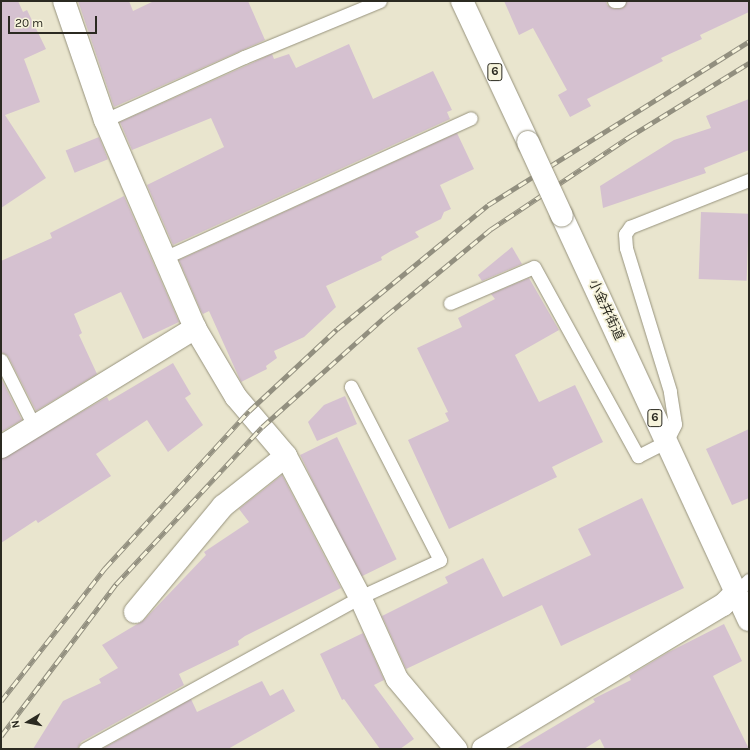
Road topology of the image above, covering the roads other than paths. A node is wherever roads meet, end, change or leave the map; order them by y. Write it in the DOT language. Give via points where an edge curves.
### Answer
graph roads {
  1 [pos="64,1"];
  2 [pos="380,1"];
  3 [pos="462,1"];
  4 [pos="614,1"];
  5 [pos="619,1"];
  6 [pos="471,118"];
  7 [pos="105,120"];
  8 [pos="749,180"];
  9 [pos="164,258"];
  10 [pos="450,303"];
  11 [pos="195,328"];
  12 [pos="1,360"];
  13 [pos="351,387"];
  14 [pos="34,426"];
  15 [pos="666,442"];
  16 [pos="1,447"];
  17 [pos="286,456"];
  18 [pos="743,586"];
  19 [pos="360,597"];
  20 [pos="135,612"];
  21 [pos="749,620"];
  22 [pos="84,749"];
  23 [pos="456,749"];
  24 [pos="483,749"];
  1 -- 7 [label="street"];
  2 -- 7 [label="lane" via="244,57"];
  3 -- 15 [label="street, 小金井街道 / 6, bridge"];
  4 -- 5 [label="lane"];
  6 -- 9 [label="lane"];
  7 -- 9 [label="street"];
  8 -- 15 [label="lane" via="630,227 625,234 626,248 670,391 675,424"];
  9 -- 11 [label="street"];
  10 -- 15 [label="lane" via="534,267 638,456"];
  11 -- 14 [label="street"];
  11 -- 17 [label="street" via="236,397"];
  12 -- 14 [label="lane"];
  13 -- 19 [label="lane" via="440,560"];
  14 -- 16 [label="street"];
  15 -- 18 [label="street, 小金井街道 / 6"];
  17 -- 19 [label="street"];
  17 -- 20 [label="street" via="223,506"];
  18 -- 21 [label="street, 小金井街道 / 6"];
  18 -- 24 [label="street" via="723,605"];
  19 -- 22 [label="lane"];
  19 -- 23 [label="street" via="398,679"];
}
